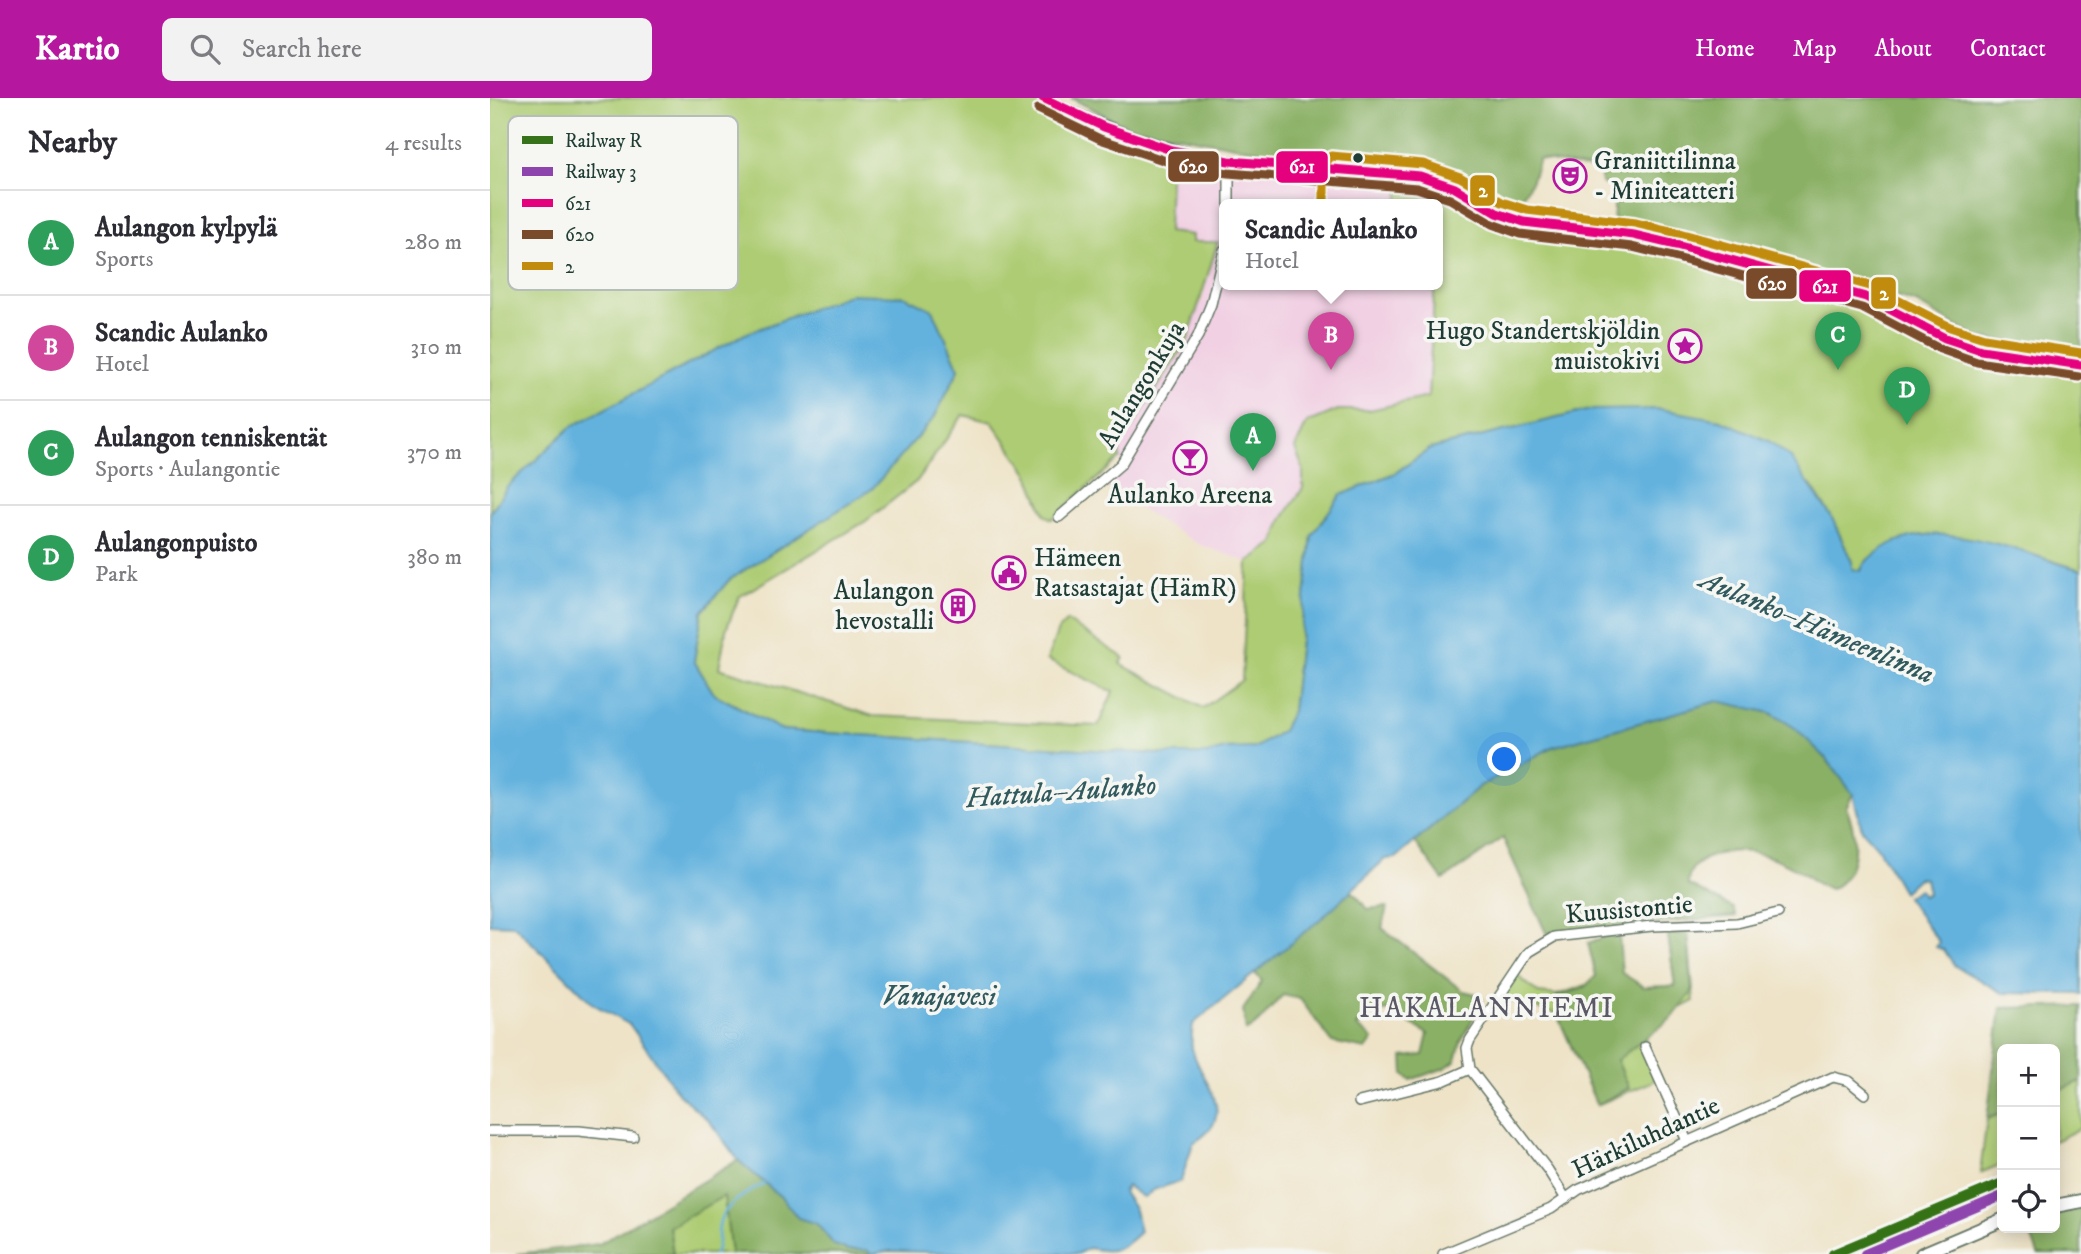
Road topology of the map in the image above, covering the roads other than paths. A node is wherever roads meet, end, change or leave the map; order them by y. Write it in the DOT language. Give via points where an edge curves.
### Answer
graph roads {
  1 [pos="1043,98"];
  2 [pos="1229,161"];
  3 [pos="1336,167"];
  4 [pos="1228,199"];
  5 [pos="1219,271"];
  6 [pos="2081,365"];
  7 [pos="1059,517"];
  8 [pos="1778,913"];
  9 [pos="1645,1047"];
  10 [pos="1470,1069"];
  11 [pos="1866,1094"];
  12 [pos="1359,1102"];
  13 [pos="490,1131"];
  14 [pos="633,1137"];
  15 [pos="1686,1141"];
  16 [pos="1566,1199"];
  17 [pos="2081,1201"];
  18 [pos="2060,1205"];
  19 [pos="1997,1222"];
  20 [pos="1443,1254"];
  21 [pos="1922,1254"];
  1 -- 2 [label="street" via="1136,139"];
  2 -- 3 [label="street"];
  2 -- 4 [label="street"];
  3 -- 6 [label="main road" via="1420,176 1524,222 1634,235 1676,245 1866,298 1981,351"];
  5 -- 7 [label="street, Aulangonkuja" via="1198,336 1121,464"];
  8 -- 10 [label="street, Kuusistontie" via="1737,923 1652,926 1554,937 1541,943 1530,952 1470,1041"];
  9 -- 15 [label="street"];
  10 -- 12 [label="street" via="1430,1085"];
  10 -- 16 [label="street"];
  11 -- 15 [label="street, Härkiluhdantie" via="1833,1077"];
  13 -- 14 [label="street" via="579,1131"];
  15 -- 16 [label="street, Härkiluhdantie"];
  16 -- 20 [label="street, Härkiluhdantie"];
  17 -- 18 [label="main road"];
  19 -- 21 [label="main road"];
}
